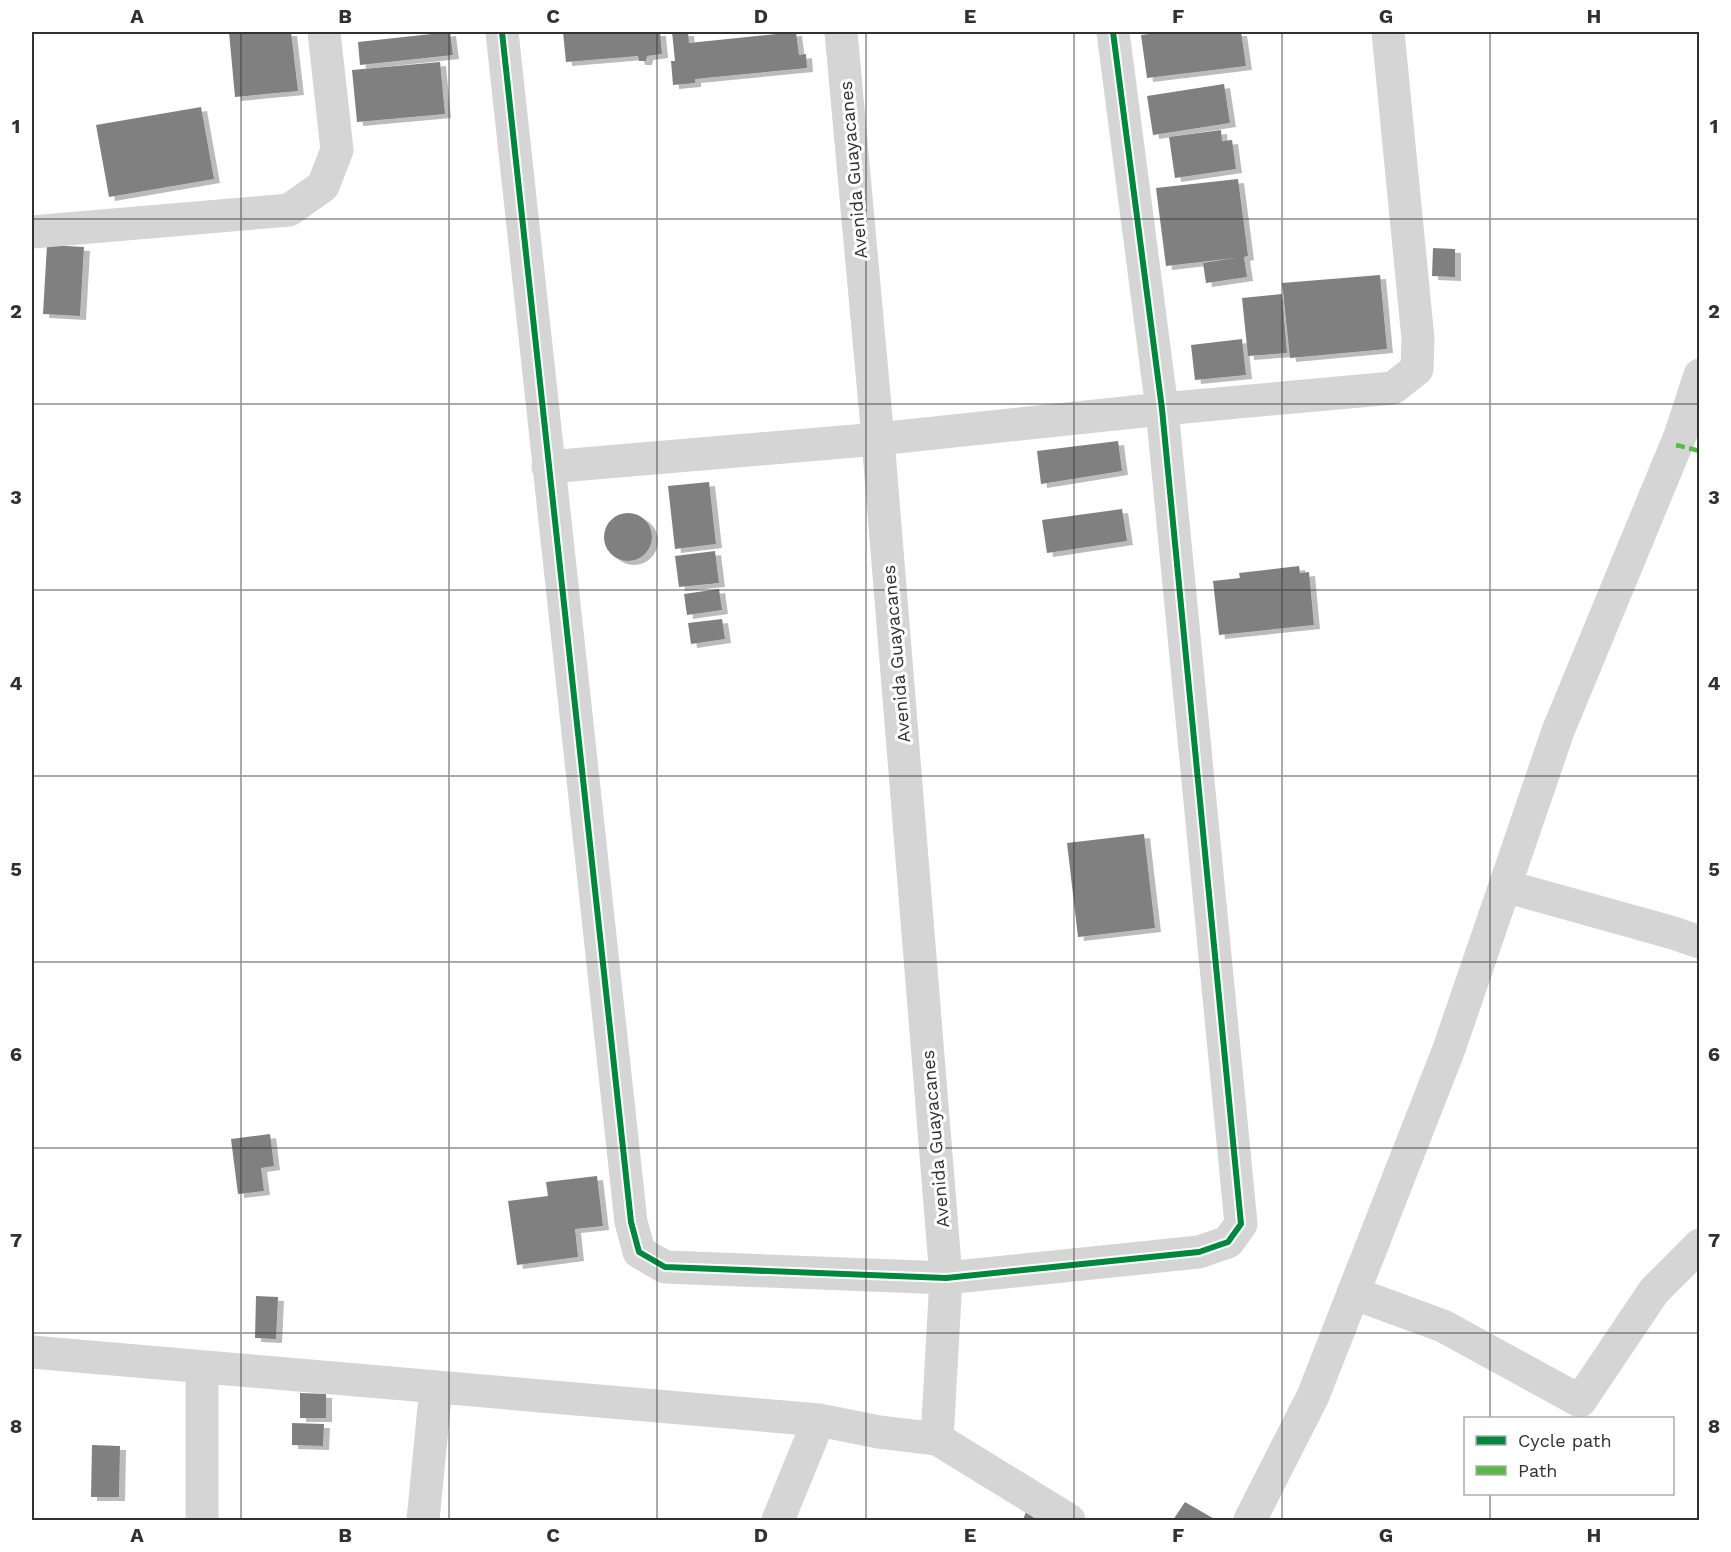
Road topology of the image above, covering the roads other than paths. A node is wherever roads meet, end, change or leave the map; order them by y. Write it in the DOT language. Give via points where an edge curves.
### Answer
graph roads {
  1 [pos="324,32"];
  2 [pos="502,32"];
  3 [pos="841,32"];
  4 [pos="1113,32"];
  5 [pos="1388,32"];
  6 [pos="32,232"];
  7 [pos="1700,375"];
  8 [pos="1162,409"];
  9 [pos="878,440"];
  10 [pos="548,467"];
  11 [pos="1505,886"];
  12 [pos="1700,942"];
  13 [pos="1700,1245"];
  14 [pos="946,1278"];
  15 [pos="1353,1293"];
  16 [pos="32,1352"];
  17 [pos="202,1367"];
  18 [pos="436,1387"];
  19 [pos="819,1420"];
  20 [pos="937,1439"];
  21 [pos="202,1521"];
  22 [pos="423,1521"];
  23 [pos="777,1521"];
  24 [pos="1069,1521"];
  25 [pos="1250,1521"];
  1 -- 6 [label="street" via="337,150 323,186 289,210"];
  2 -- 10 [label="street"];
  3 -- 9 [label="street, Avenida Guayacanes"];
  4 -- 8 [label="street"];
  5 -- 8 [label="street" via="1418,339 1417,369 1394,388"];
  7 -- 11 [label="street" via="1680,436 1558,731"];
  8 -- 9 [label="street"];
  8 -- 14 [label="street" via="1241,1224 1228,1242 1199,1252"];
  9 -- 10 [label="street"];
  9 -- 14 [label="street, Avenida Guayacanes"];
  10 -- 14 [label="street" via="631,1222 639,1252 665,1267"];
  11 -- 12 [label="street"];
  11 -- 15 [label="street" via="1449,1049"];
  13 -- 15 [label="street" via="1654,1291 1580,1401 1443,1326"];
  14 -- 20 [label="street, Avenida Guayacanes"];
  15 -- 25 [label="street" via="1314,1396"];
  16 -- 17 [label="street"];
  17 -- 18 [label="street"];
  17 -- 21 [label="street"];
  18 -- 19 [label="street"];
  18 -- 22 [label="street"];
  19 -- 20 [label="street"];
  19 -- 23 [label="street"];
  20 -- 24 [label="street"];
}
